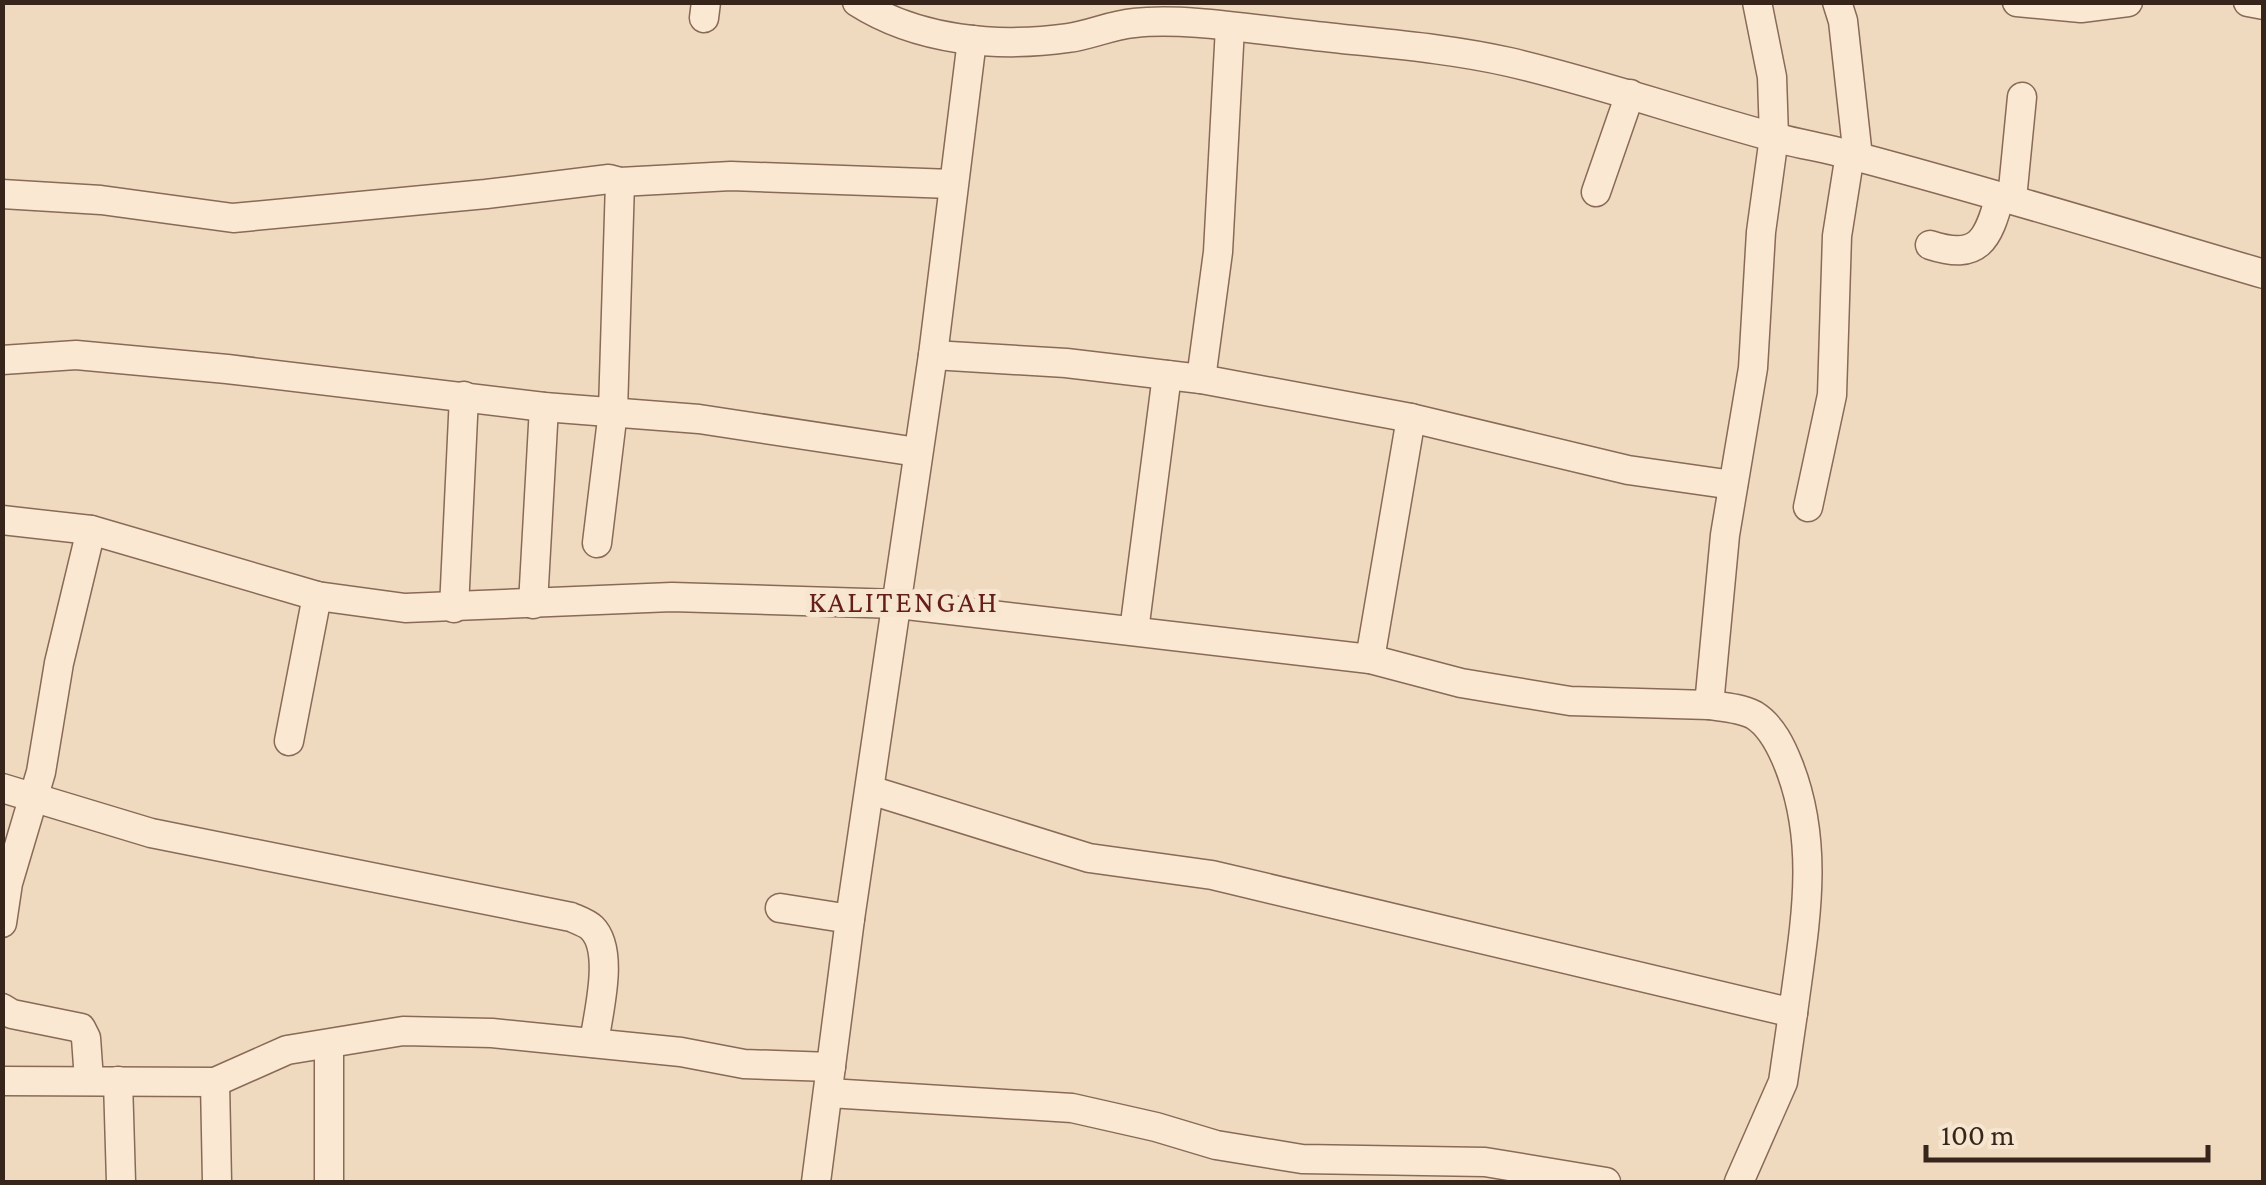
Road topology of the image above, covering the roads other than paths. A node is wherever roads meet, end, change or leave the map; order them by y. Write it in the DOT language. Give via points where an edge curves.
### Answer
graph roads {
  1 [pos="857,2"];
  2 [pos="1756,2"];
  3 [pos="1837,2"];
  4 [pos="2016,2"];
  5 [pos="2128,2"];
  6 [pos="2248,2"];
  7 [pos="2264,5"];
  8 [pos="1108,15"];
  9 [pos="1230,26"];
  10 [pos="972,40"];
  11 [pos="1630,94"];
  12 [pos="2022,97"];
  13 [pos="1784,140"];
  14 [pos="1845,154"];
  15 [pos="620,182"];
  16 [pos="952,184"];
  17 [pos="1596,192"];
  18 [pos="2,194"];
  19 [pos="2006,198"];
  20 [pos="1930,245"];
  21 [pos="2260,266"];
  22 [pos="933,355"];
  23 [pos="2,360"];
  24 [pos="1167,375"];
  25 [pos="1201,379"];
  26 [pos="464,396"];
  27 [pos="544,407"];
  28 [pos="613,411"];
  29 [pos="1411,418"];
  30 [pos="917,452"];
  31 [pos="1733,486"];
  32 [pos="1808,507"];
  33 [pos="2,520"];
  34 [pos="92,530"];
  35 [pos="597,542"];
  36 [pos="317,596"];
  37 [pos="532,604"];
  38 [pos="898,604"];
  39 [pos="454,608"];
  40 [pos="1134,632"];
  41 [pos="1370,659"];
  42 [pos="1709,705"];
  43 [pos="289,741"];
  44 [pos="2,788"];
  45 [pos="870,790"];
  46 [pos="34,794"];
  47 [pos="780,908"];
  48 [pos="850,919"];
  49 [pos="2,923"];
  50 [pos="2,1008"];
  51 [pos="1793,1012"];
  52 [pos="329,1044"];
  53 [pos="594,1044"];
  54 [pos="89,1080"];
  55 [pos="118,1080"];
  56 [pos="830,1080"];
  57 [pos="2,1081"];
  58 [pos="214,1082"];
  59 [pos="1298,1171"];
  60 [pos="120,1182"];
  61 [pos="217,1182"];
  62 [pos="328,1182"];
  63 [pos="816,1182"];
  64 [pos="1606,1182"];
  65 [pos="1740,1182"];
  1 -- 10 [label="street" via="920,32"];
  2 -- 13 [label="street"];
  3 -- 14 [label="street"];
  4 -- 5 [label="street" via="2080,8"];
  6 -- 7 [label="street"];
  8 -- 9 [label="street"];
  8 -- 10 [label="street" via="1073,38"];
  9 -- 11 [label="street" via="1449,51"];
  9 -- 25 [label="street" via="1218,252"];
  10 -- 16 [label="street"];
  11 -- 13 [label="street"];
  11 -- 17 [label="street"];
  12 -- 19 [label="street"];
  13 -- 14 [label="street"];
  13 -- 31 [label="street" via="1761,232 1753,368"];
  14 -- 19 [label="street"];
  14 -- 32 [label="street" via="1832,395"];
  15 -- 16 [label="street" via="731,176"];
  15 -- 18 [label="street" via="233,218"];
  15 -- 28 [label="street"];
  16 -- 22 [label="street"];
  19 -- 20 [label="street" via="1974,248 1952,252"];
  19 -- 21 [label="street"];
  22 -- 24 [label="street"];
  22 -- 30 [label="street"];
  23 -- 26 [label="street" via="76,355"];
  24 -- 25 [label="street"];
  24 -- 40 [label="street"];
  25 -- 29 [label="street"];
  26 -- 27 [label="street"];
  26 -- 39 [label="street"];
  27 -- 28 [label="street"];
  27 -- 37 [label="street"];
  28 -- 30 [label="street"];
  28 -- 35 [label="street"];
  29 -- 31 [label="street" via="1628,470"];
  29 -- 41 [label="street"];
  30 -- 38 [label="street"];
  31 -- 42 [label="street"];
  33 -- 34 [label="street"];
  34 -- 36 [label="street"];
  34 -- 46 [label="street"];
  36 -- 39 [label="street"];
  36 -- 43 [label="street"];
  37 -- 38 [label="street" via="672,598"];
  37 -- 39 [label="street"];
  38 -- 40 [label="street"];
  38 -- 45 [label="street"];
  40 -- 41 [label="street"];
  41 -- 42 [label="street" via="1570,701"];
  42 -- 51 [label="street" via="1756,716 1780,744 1794,779 1806,825 1809,888"];
  44 -- 46 [label="street"];
  45 -- 48 [label="street"];
  45 -- 51 [label="street" via="1089,858 1212,875"];
  46 -- 49 [label="street"];
  46 -- 53 [label="street" via="151,832 571,917 590,926 604,963"];
  47 -- 48 [label="street"];
  48 -- 56 [label="street"];
  50 -- 54 [label="street" via="81,1028"];
  51 -- 65 [label="street" via="1782,1082"];
  52 -- 53 [label="street" via="404,1031"];
  52 -- 58 [label="street" via="288,1050"];
  52 -- 62 [label="street"];
  53 -- 56 [label="street" via="680,1052"];
  54 -- 55 [label="street"];
  54 -- 57 [label="street"];
  55 -- 58 [label="street"];
  55 -- 60 [label="street"];
  56 -- 59 [label="street" via="1072,1108"];
  56 -- 63 [label="street"];
  58 -- 61 [label="street"];
  59 -- 64 [label="street" via="1485,1162"];
}
